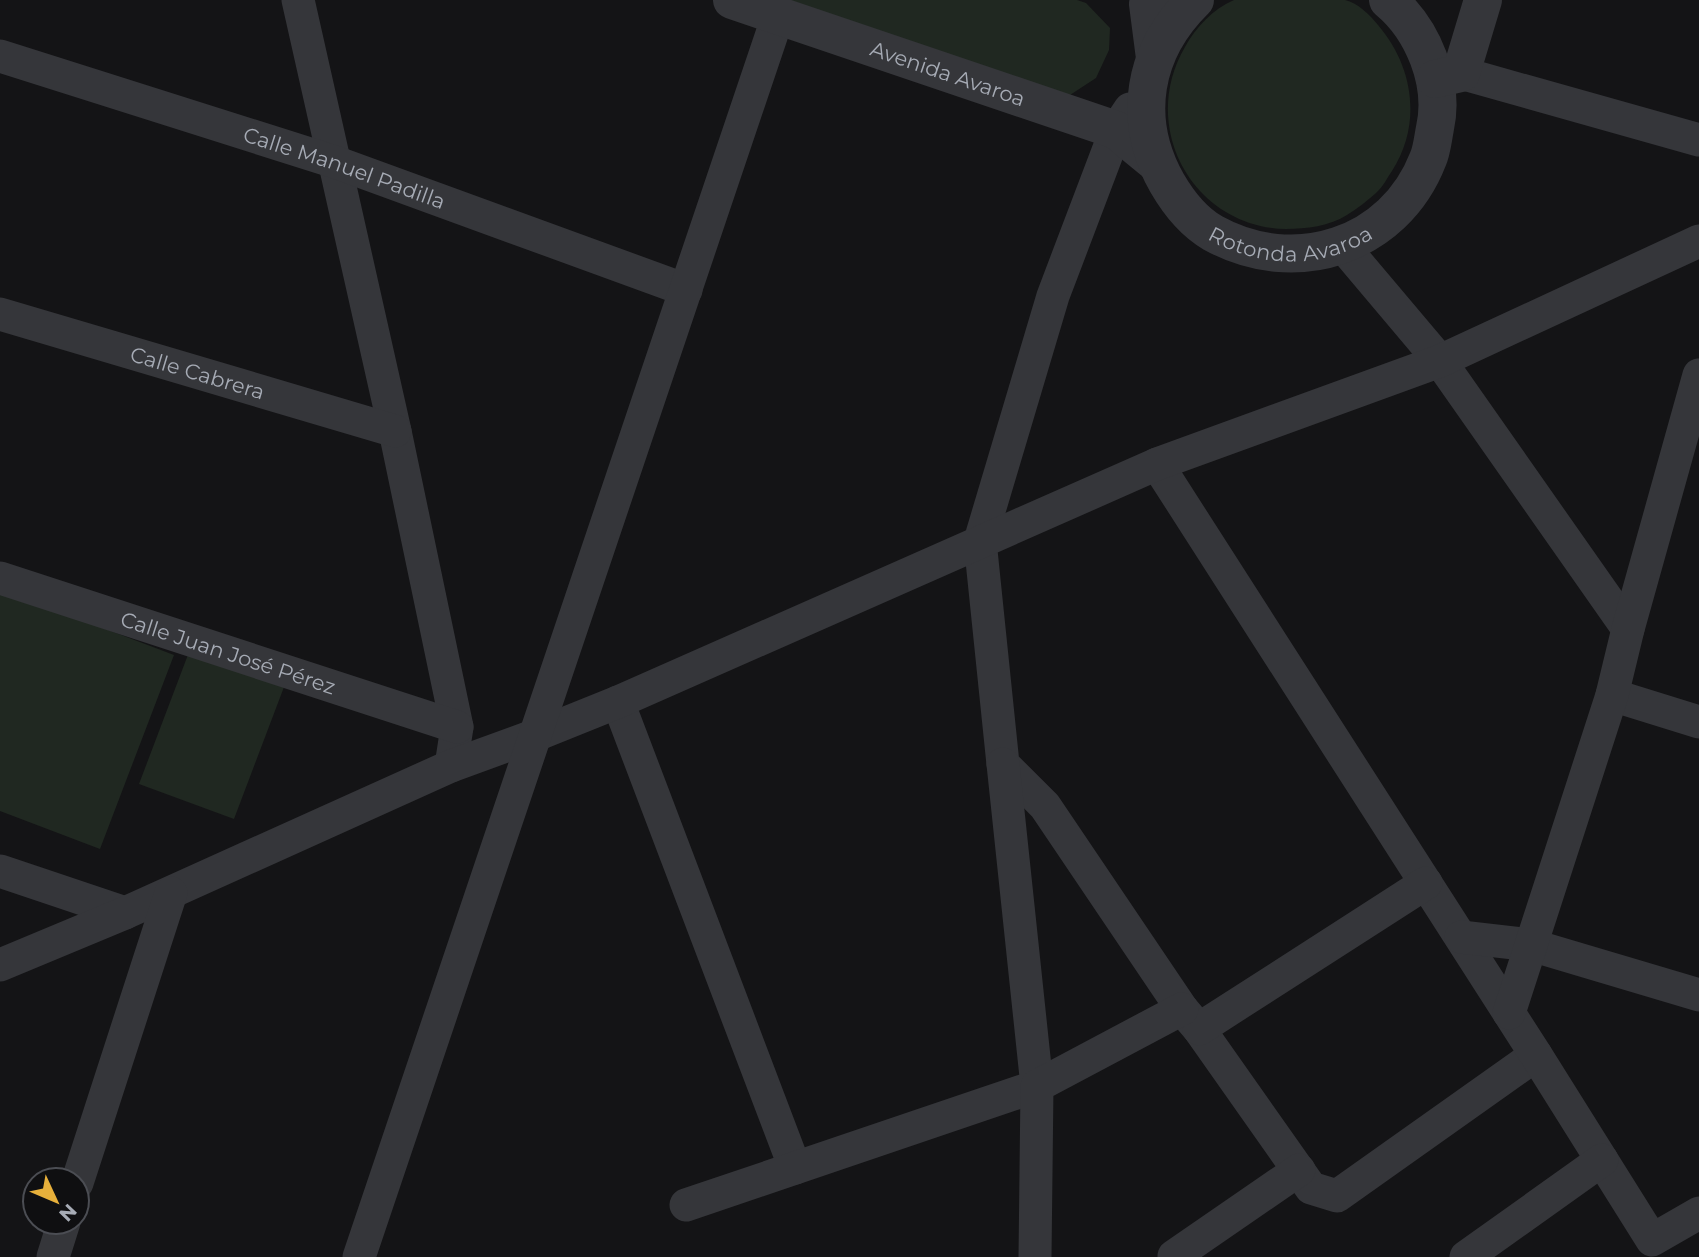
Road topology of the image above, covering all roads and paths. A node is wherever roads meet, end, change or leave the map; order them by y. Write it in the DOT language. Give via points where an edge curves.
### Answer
graph roads {
  1 [pos="298,0"];
  2 [pos="732,0"];
  3 [pos="1388,0"];
  4 [pos="1483,0"];
  5 [pos="1163,3"];
  6 [pos="778,16"];
  7 [pos="0,56"];
  8 [pos="1151,71"];
  9 [pos="1448,76"];
  10 [pos="1116,130"];
  11 [pos="1699,140"];
  12 [pos="335,162"];
  13 [pos="1155,162"];
  14 [pos="1699,241"];
  15 [pos="1343,246"];
  16 [pos="686,290"];
  17 [pos="0,314"];
  18 [pos="1440,361"];
  19 [pos="1699,375"];
  20 [pos="395,431"];
  21 [pos="1157,464"];
  22 [pos="980,541"];
  23 [pos="0,578"];
  24 [pos="1628,629"];
  25 [pos="1612,695"];
  26 [pos="618,702"];
  27 [pos="1699,722"];
  28 [pos="457,727"];
  29 [pos="536,736"];
  30 [pos="1003,764"];
  31 [pos="451,766"];
  32 [pos="0,871"];
  33 [pos="1426,883"];
  34 [pos="171,893"];
  35 [pos="125,913"];
  36 [pos="1461,937"];
  37 [pos="1531,945"];
  38 [pos="0,965"];
  39 [pos="1699,995"];
  40 [pos="1509,1013"];
  41 [pos="1191,1019"];
  42 [pos="1536,1055"];
  43 [pos="1037,1086"];
  44 [pos="1602,1160"];
  45 [pos="83,1166"];
  46 [pos="795,1168"];
  47 [pos="1299,1170"];
  48 [pos="686,1205"];
  49 [pos="1699,1213"];
  50 [pos="60,1236"];
  51 [pos="1174,1256"];
  52 [pos="53,1257"];
  53 [pos="359,1257"];
  54 [pos="1035,1257"];
  55 [pos="1466,1257"];
  1 -- 12 [label="street"];
  2 -- 6 [label="street, Avenida Avaroa"];
  3 -- 9 [label="street, Rotonda Avaroa"];
  4 -- 9 [label="street"];
  5 -- 8 [label="street, Rotonda Avaroa"];
  6 -- 10 [label="street, Avenida Avaroa"];
  6 -- 16 [label="street"];
  7 -- 12 [label="street, Calle Manuel Padilla"];
  8 -- 10 [label="street"];
  8 -- 13 [label="street, Rotonda Avaroa" via="1146,112"];
  9 -- 11 [label="street"];
  9 -- 15 [label="street, Rotonda Avaroa" via="1429,158 1410,194 1382,223"];
  10 -- 13 [label="street, Avenida Avaroa"];
  10 -- 22 [label="street" via="1053,296"];
  12 -- 16 [label="street, Calle Manuel Padilla"];
  12 -- 20 [label="street"];
  13 -- 15 [label="street, Rotonda Avaroa" via="1178,202 1211,232 1253,250 1276,253 1298,255"];
  14 -- 18 [label="street"];
  15 -- 18 [label="street"];
  16 -- 29 [label="street"];
  17 -- 20 [label="street, Calle Cabrera"];
  18 -- 21 [label="street"];
  18 -- 24 [label="street"];
  19 -- 24 [label="street"];
  20 -- 28 [label="street"];
  21 -- 22 [label="street"];
  21 -- 33 [label="street"];
  22 -- 26 [label="street"];
  22 -- 30 [label="street"];
  23 -- 28 [label="street, Calle Juan José Pérez"];
  24 -- 25 [label="street"];
  25 -- 27 [label="street"];
  25 -- 37 [label="street"];
  26 -- 29 [label="street"];
  26 -- 46 [label="street"];
  28 -- 31 [label="street"];
  29 -- 31 [label="street"];
  29 -- 53 [label="street"];
  30 -- 41 [label="street" via="1045,806"];
  30 -- 43 [label="street"];
  31 -- 34 [label="street"];
  32 -- 35 [label="street"];
  33 -- 36 [label="street"];
  33 -- 41 [label="street"];
  34 -- 35 [label="street"];
  34 -- 45 [label="street"];
  35 -- 38 [label="street"];
  36 -- 37 [label="street"];
  36 -- 40 [label="street"];
  37 -- 39 [label="street"];
  37 -- 40 [label="street"];
  40 -- 42 [label="street"];
  41 -- 43 [label="street"];
  41 -- 47 [label="street"];
  42 -- 44 [label="street"];
  42 -- 47 [label="street" via="1337,1196 1311,1188"];
  43 -- 46 [label="street"];
  43 -- 54 [label="street"];
  44 -- 49 [label="street" via="1652,1240"];
  44 -- 55 [label="street"];
  46 -- 48 [label="street"];
  47 -- 51 [label="street"];
  50 -- 52 [label="street"];
}
